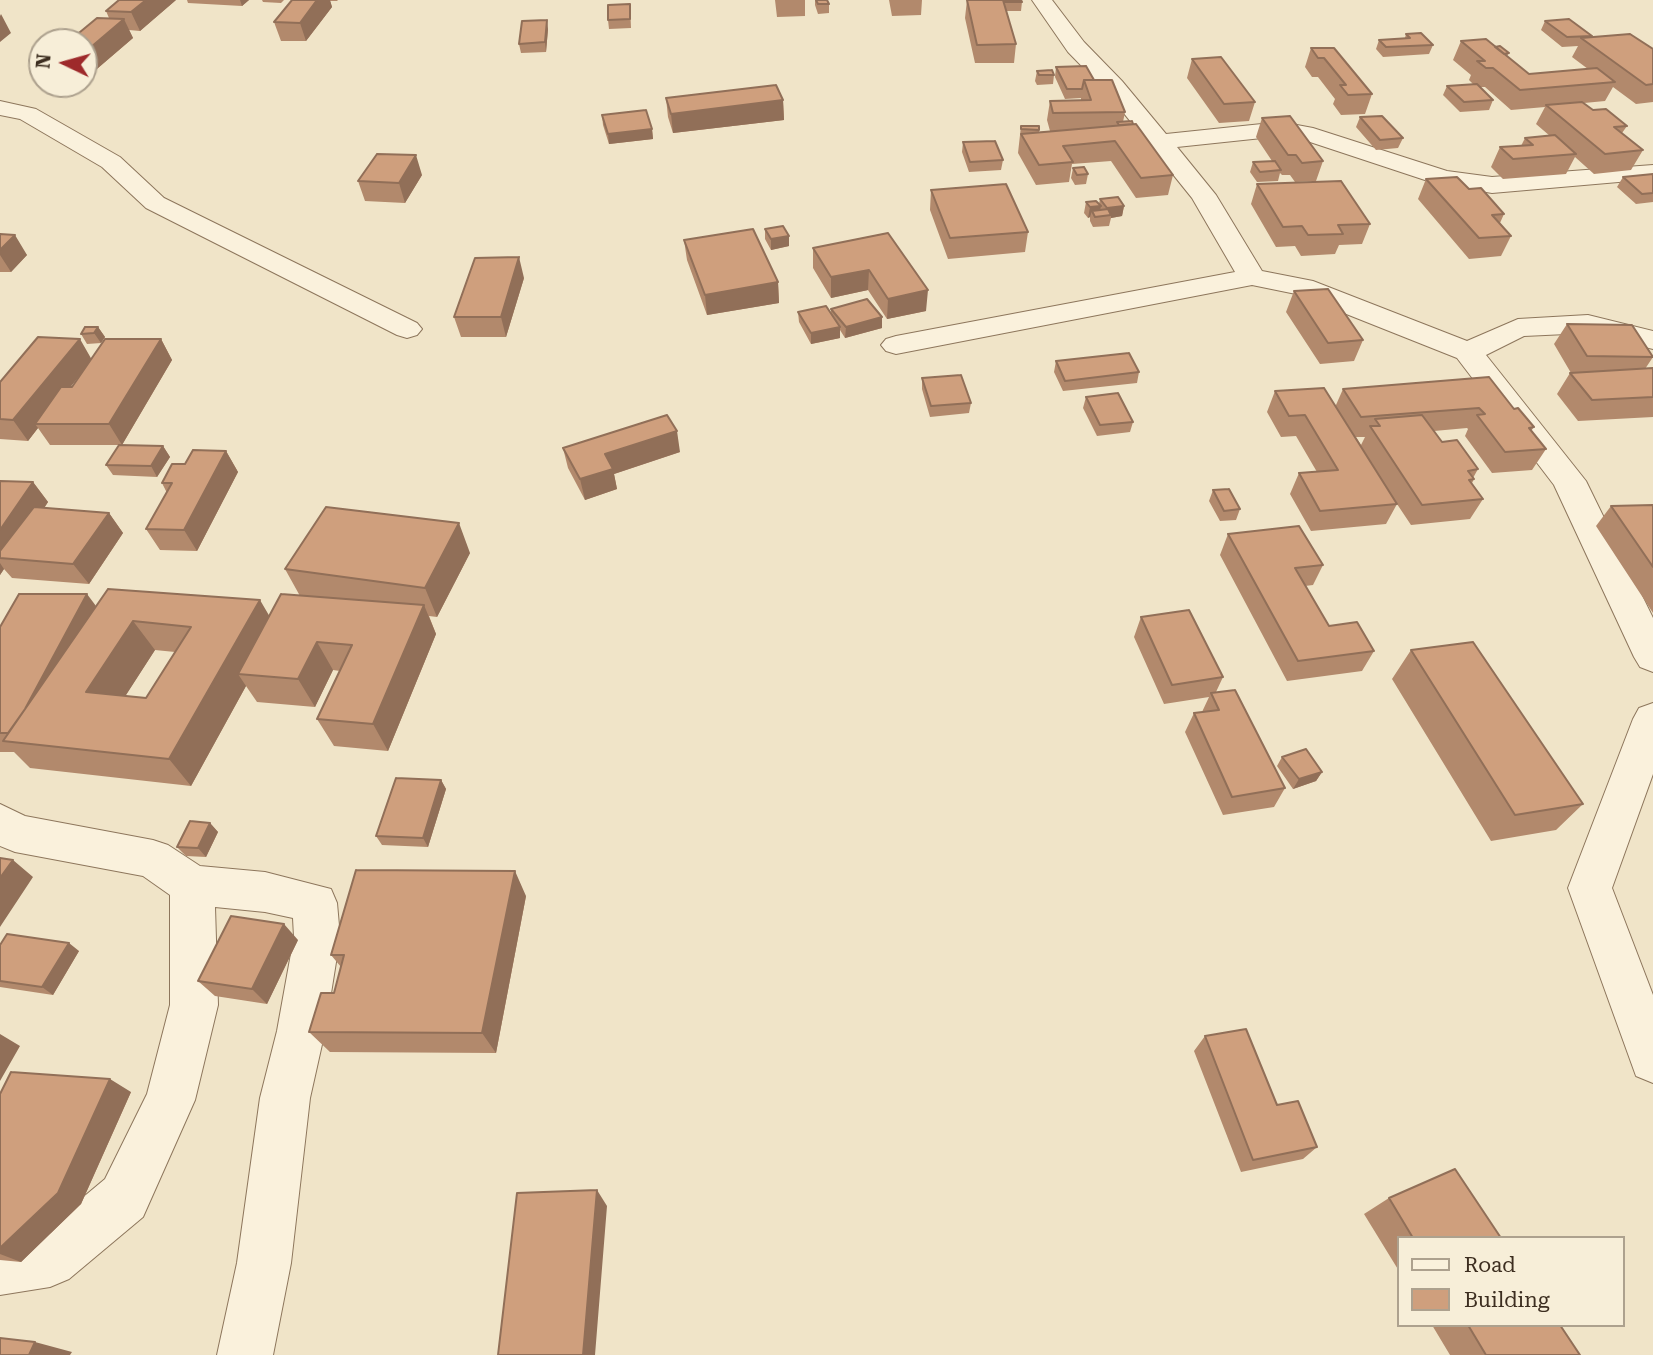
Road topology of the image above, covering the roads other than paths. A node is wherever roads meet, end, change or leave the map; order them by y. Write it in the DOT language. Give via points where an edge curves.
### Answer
graph roads {
  1 [pos="1042,0"];
  2 [pos="0,108"];
  3 [pos="1160,142"];
  4 [pos="1653,172"];
  5 [pos="1252,276"];
  6 [pos="407,329"];
  7 [pos="1653,340"];
  8 [pos="895,345"];
  9 [pos="1468,352"];
  10 [pos="1653,657"];
  11 [pos="1653,719"];
  12 [pos="0,822"];
  13 [pos="192,885"];
  14 [pos="1653,1059"];
  15 [pos="0,1268"];
  16 [pos="246,1355"];
  1 -- 3 [label="street" via="1086,60"];
  2 -- 6 [label="street" via="29,114 111,162 155,203"];
  3 -- 4 [label="street" via="1281,129 1443,178 1493,185"];
  3 -- 5 [label="street" via="1203,195"];
  5 -- 8 [label="street"];
  5 -- 9 [label="street" via="1303,287"];
  7 -- 9 [label="street" via="1588,324 1518,328"];
  9 -- 10 [label="street" via="1570,481"];
  11 -- 14 [label="street" via="1590,888"];
  12 -- 13 [label="street" via="15,833 153,859"];
  13 -- 15 [label="street" via="194,1005 170,1100 124,1198 50,1260"];
  13 -- 16 [label="street" via="265,892 315,903 317,937 285,1098 264,1263"];
}
